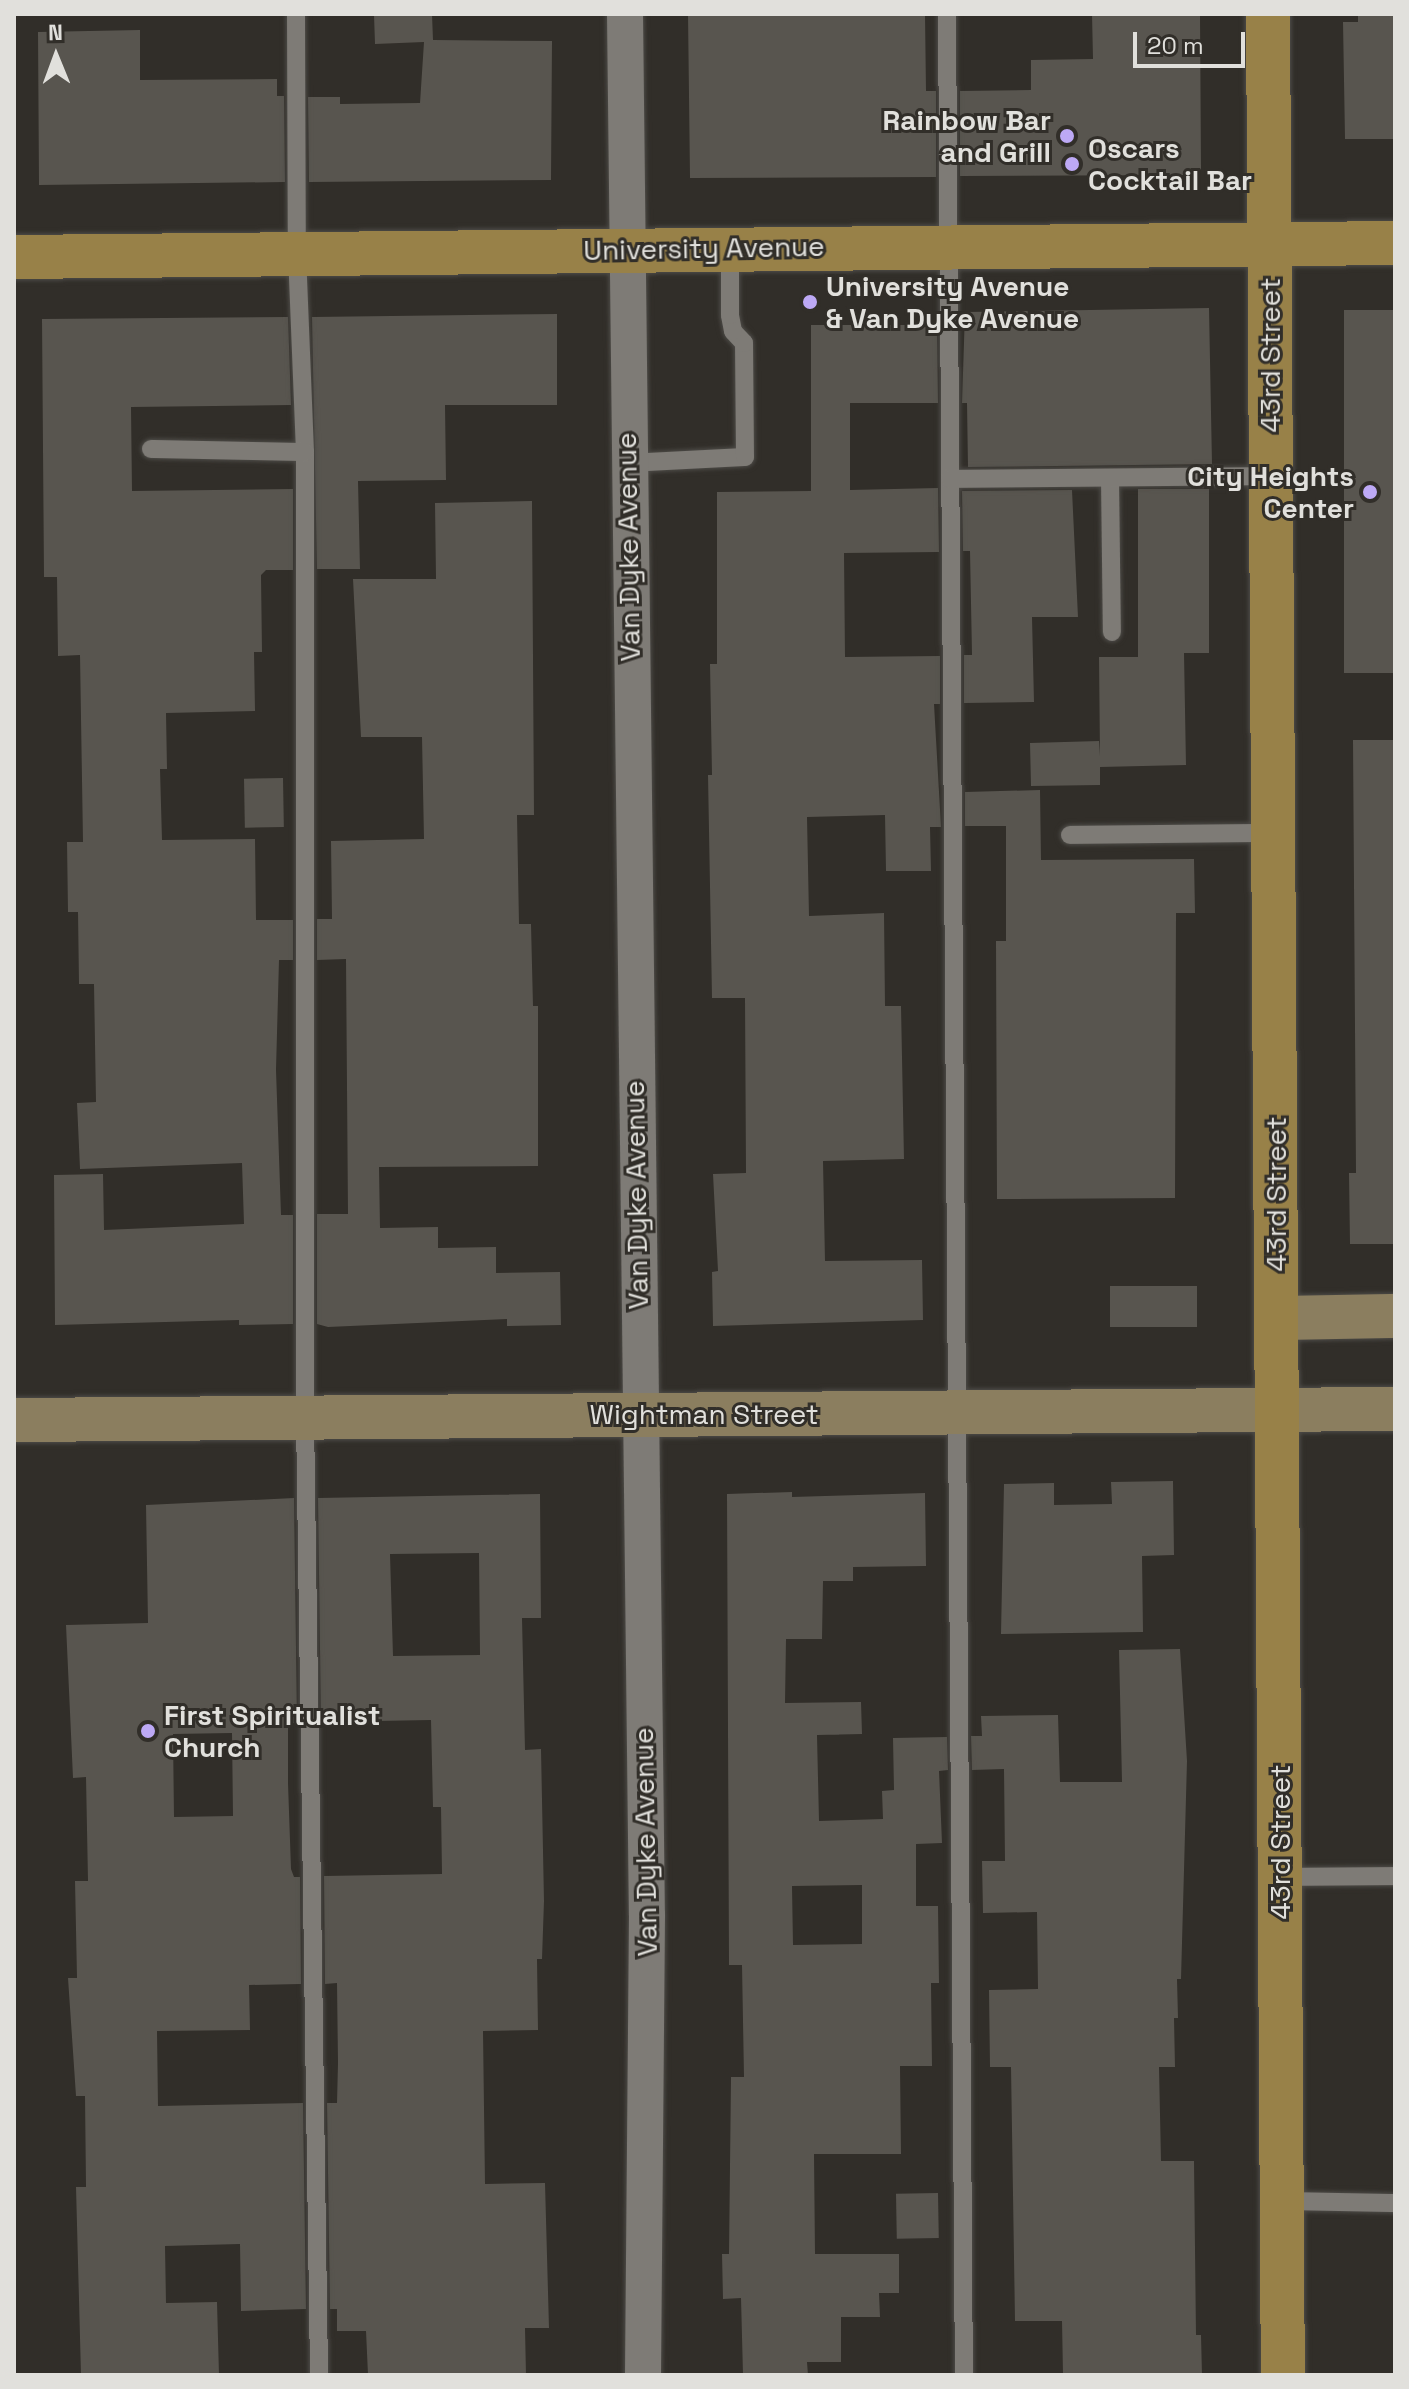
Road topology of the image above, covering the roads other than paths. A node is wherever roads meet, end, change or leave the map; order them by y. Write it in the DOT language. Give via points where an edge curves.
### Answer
graph roads {
  1 [pos="296,14"];
  2 [pos="625,14"];
  3 [pos="947,14"];
  4 [pos="1268,14"];
  5 [pos="1395,243"];
  6 [pos="1270,244"];
  7 [pos="947,246"];
  8 [pos="730,247"];
  9 [pos="625,248"];
  10 [pos="297,253"];
  11 [pos="14,257"];
  12 [pos="151,449"];
  13 [pos="305,452"];
  14 [pos="627,463"];
  15 [pos="1271,476"];
  16 [pos="1110,478"];
  17 [pos="950,479"];
  18 [pos="1112,632"];
  19 [pos="1273,833"];
  20 [pos="1070,835"];
  21 [pos="1395,1316"];
  22 [pos="1277,1318"];
  23 [pos="1277,1409"];
  24 [pos="1395,1409"];
  25 [pos="960,1413"];
  26 [pos="638,1414"];
  27 [pos="305,1417"];
  28 [pos="14,1420"];
  29 [pos="1395,1876"];
  30 [pos="1280,1877"];
  31 [pos="1282,2201"];
  32 [pos="1395,2203"];
  33 [pos="319,2375"];
  34 [pos="643,2375"];
  35 [pos="964,2375"];
  36 [pos="1283,2375"];
  1 -- 10 [label="lane"];
  2 -- 9 [label="street, Van Dyke Avenue"];
  3 -- 7 [label="lane"];
  4 -- 6 [label="main road, 43rd Street"];
  5 -- 6 [label="main road, University Avenue"];
  6 -- 7 [label="main road, University Avenue"];
  6 -- 15 [label="main road, 43rd Street"];
  7 -- 8 [label="main road, University Avenue"];
  7 -- 17 [label="lane"];
  8 -- 9 [label="main road, University Avenue"];
  8 -- 14 [label="lane" via="730,315 733,331 744,343 745,457"];
  9 -- 10 [label="main road, University Avenue"];
  9 -- 14 [label="street, Van Dyke Avenue"];
  10 -- 11 [label="main road, University Avenue"];
  10 -- 13 [label="lane"];
  12 -- 13 [label="lane"];
  13 -- 27 [label="lane"];
  14 -- 26 [label="street, Van Dyke Avenue"];
  15 -- 16 [label="lane"];
  15 -- 19 [label="main road, 43rd Street"];
  16 -- 17 [label="lane"];
  16 -- 18 [label="lane"];
  17 -- 25 [label="lane"];
  19 -- 20 [label="lane"];
  19 -- 22 [label="main road, 43rd Street"];
  21 -- 22 [label="main road"];
  22 -- 23 [label="main road, 43rd Street"];
  23 -- 24 [label="main road, Wightman Street"];
  23 -- 25 [label="main road, Wightman Street"];
  23 -- 30 [label="main road, 43rd Street"];
  25 -- 26 [label="main road, Wightman Street"];
  25 -- 35 [label="lane"];
  26 -- 27 [label="main road, Wightman Street"];
  26 -- 34 [label="street, Van Dyke Avenue" via="647,1915"];
  27 -- 28 [label="main road, Wightman Street"];
  27 -- 33 [label="lane"];
  29 -- 30 [label="lane"];
  30 -- 31 [label="main road, 43rd Street"];
  31 -- 32 [label="lane"];
  31 -- 36 [label="main road, 43rd Street"];
}
